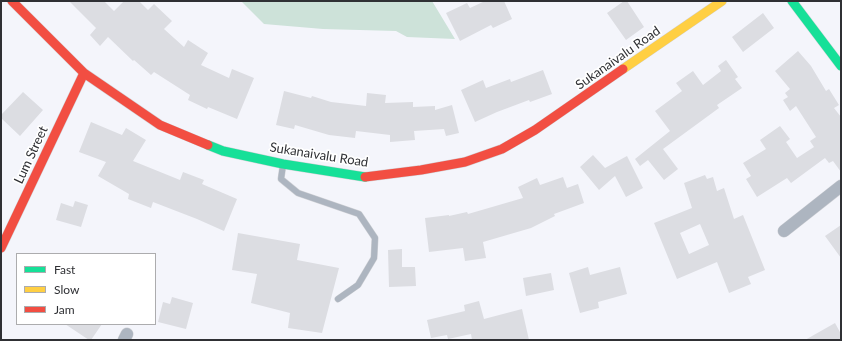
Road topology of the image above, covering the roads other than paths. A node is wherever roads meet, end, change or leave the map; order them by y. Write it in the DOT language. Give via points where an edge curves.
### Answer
graph roads {
  1 [pos="12,1"];
  2 [pos="722,1"];
  3 [pos="792,1"];
  4 [pos="841,66"];
  5 [pos="84,73"];
  6 [pos="283,164"];
  7 [pos="841,186"];
  8 [pos="784,231"];
  9 [pos="1,248"];
  10 [pos="338,299"];
  1 -- 5 [label="main road, Sukanaivalu Road"];
  2 -- 6 [label="main road, Sukanaivalu Road" via="535,130 502,149 465,162 366,177"];
  3 -- 4 [label="main road"];
  5 -- 6 [label="main road, Sukanaivalu Road" via="160,125 223,151"];
  5 -- 9 [label="main road, Lum Street"];
  6 -- 10 [label="lane" via="281,179 298,193 359,214 375,238 374,258 358,285"];
  7 -- 8 [label="street"];
}
